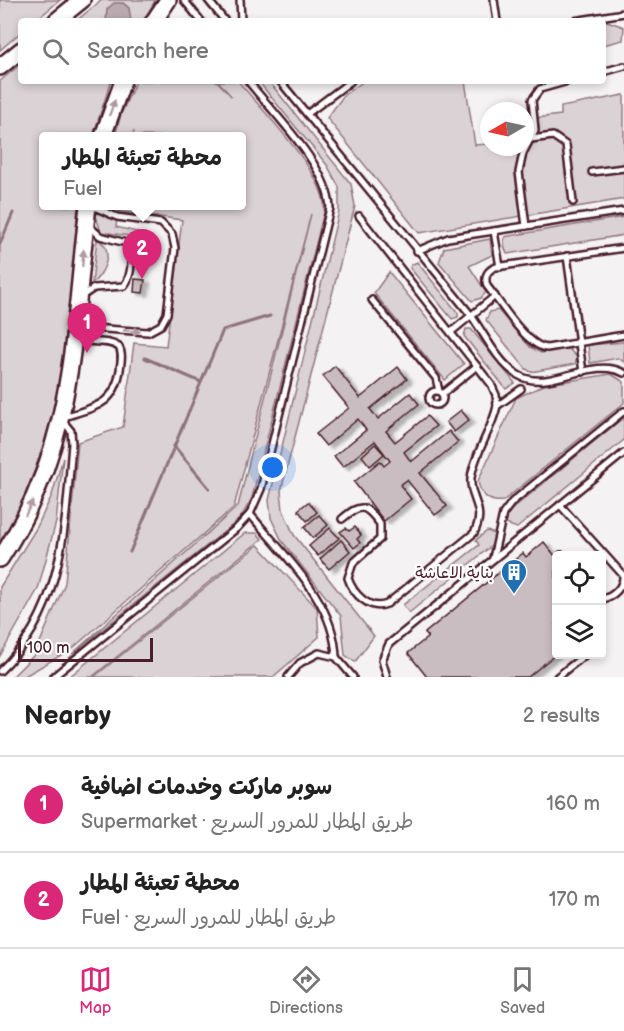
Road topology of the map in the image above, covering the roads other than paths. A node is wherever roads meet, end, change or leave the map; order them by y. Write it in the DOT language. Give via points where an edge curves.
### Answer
graph roads {
  1 [pos="82,0"];
  2 [pos="184,0"];
  3 [pos="208,0"];
  4 [pos="240,0"];
  5 [pos="494,0"];
  6 [pos="624,13"];
  7 [pos="60,18"];
  8 [pos="199,18"];
  9 [pos="223,18"];
  10 [pos="241,18"];
  11 [pos="497,18"];
  12 [pos="593,18"];
  13 [pos="18,52"];
  14 [pos="624,66"];
  15 [pos="0,67"];
  16 [pos="606,71"];
  17 [pos="122,84"];
  18 [pos="250,84"];
  19 [pos="282,84"];
  20 [pos="347,84"];
  21 [pos="556,84"];
  22 [pos="534,102"];
  23 [pos="534,105"];
  24 [pos="307,114"];
  25 [pos="534,131"];
  26 [pos="104,132"];
  27 [pos="534,139"];
  28 [pos="524,156"];
  29 [pos="624,168"];
  30 [pos="592,172"];
  31 [pos="573,202"];
  32 [pos="89,210"];
  33 [pos="100,210"];
  34 [pos="624,211"];
  35 [pos="359,216"];
  36 [pos="86,221"];
  37 [pos="526,226"];
  38 [pos="494,231"];
  39 [pos="624,248"];
  40 [pos="417,251"];
  41 [pos="567,256"];
  42 [pos="500,267"];
  43 [pos="495,296"];
  44 [pos="79,299"];
  45 [pos="372,300"];
  46 [pos="471,315"];
  47 [pos="450,332"];
  48 [pos="75,335"];
  49 [pos="624,335"];
  50 [pos="579,342"];
  51 [pos="477,366"];
  52 [pos="583,372"];
  53 [pos="624,373"];
  54 [pos="521,389"];
  55 [pos="497,406"];
  56 [pos="624,411"];
  57 [pos="62,419"];
  58 [pos="624,453"];
  59 [pos="561,505"];
  60 [pos="250,514"];
  61 [pos="342,519"];
  62 [pos="602,551"];
  63 [pos="606,556"];
  64 [pos="493,558"];
  65 [pos="0,559"];
  66 [pos="606,598"];
  67 [pos="336,657"];
  68 [pos="580,659"];
  69 [pos="0,671"];
  70 [pos="53,677"];
  71 [pos="288,677"];
  72 [pos="353,677"];
  73 [pos="387,677"];
  74 [pos="557,677"];
  1 -- 7 [label="main road"];
  2 -- 8 [label="lane"];
  3 -- 9 [label="lane"];
  4 -- 10 [label="lane"];
  5 -- 11 [label="lane"];
  6 -- 12 [label="lane"];
  13 -- 15 [label="main road"];
  14 -- 16 [label="lane"];
  26 -- 17 [label="main road, one-way"];
  18 -- 60 [label="lane" via="317,168 328,191 330,208 261,489"];
  19 -- 24 [label="lane"];
  20 -- 24 [label="lane"];
  21 -- 22 [label="lane" via="540,88 533,95"];
  23 -- 25 [label="lane"];
  24 -- 40 [label="lane"];
  27 -- 31 [label="lane" via="553,136 566,145"];
  28 -- 37 [label="lane" via="520,165"];
  29 -- 30 [label="lane"];
  32 -- 36 [label="main road"];
  48 -- 33 [label="lane, one-way" via="91,328 148,332 160,325 167,314 175,248 170,230 156,221 117,217"];
  34 -- 37 [label="lane"];
  35 -- 47 [label="lane"];
  44 -- 36 [label="main road, one-way"];
  36 -- 44 [label="lane" via="100,237 126,243 131,255 124,286 94,288"];
  37 -- 38 [label="lane"];
  38 -- 40 [label="lane" via="440,240"];
  38 -- 42 [label="lane"];
  39 -- 41 [label="lane"];
  40 -- 46 [label="lane"];
  41 -- 42 [label="lane"];
  41 -- 50 [label="lane"];
  42 -- 43 [label="lane" via="489,271 485,278"];
  43 -- 46 [label="lane"];
  43 -- 50 [label="lane" via="535,345 548,348"];
  44 -- 48 [label="main road"];
  45 -- 51 [label="lane" via="436,378 441,393"];
  46 -- 47 [label="lane"];
  46 -- 52 [label="lane" via="511,370 522,377 536,380"];
  47 -- 51 [label="lane"];
  48 -- 57 [label="main road"];
  48 -- 57 [label="lane" via="85,342 107,342 119,347 122,356 117,386 108,399"];
  49 -- 50 [label="lane"];
  50 -- 52 [label="lane"];
  51 -- 55 [label="lane" via="494,389"];
  52 -- 53 [label="lane" via="607,368"];
  54 -- 55 [label="lane"];
  55 -- 61 [label="lane" via="472,475 478,526 387,604 367,603 348,578 353,563 380,539 380,524 362,507"];
  56 -- 64 [label="lane" via="512,502 503,514"];
  65 -- 57 [label="main road, one-way" via="39,486"];
  57 -- 69 [label="lane" via="71,431 72,444 64,536 56,577 31,633"];
  58 -- 59 [label="lane"];
  59 -- 62 [label="lane"];
  59 -- 64 [label="lane"];
  60 -- 67 [label="lane" via="323,606 334,636"];
  60 -- 70 [label="lane"];
  63 -- 66 [label="lane" via="623,575 621,586"];
  64 -- 73 [label="lane" via="389,644 382,660"];
  67 -- 71 [label="lane" via="313,654"];
  67 -- 72 [label="lane"];
  68 -- 74 [label="lane"];
}
